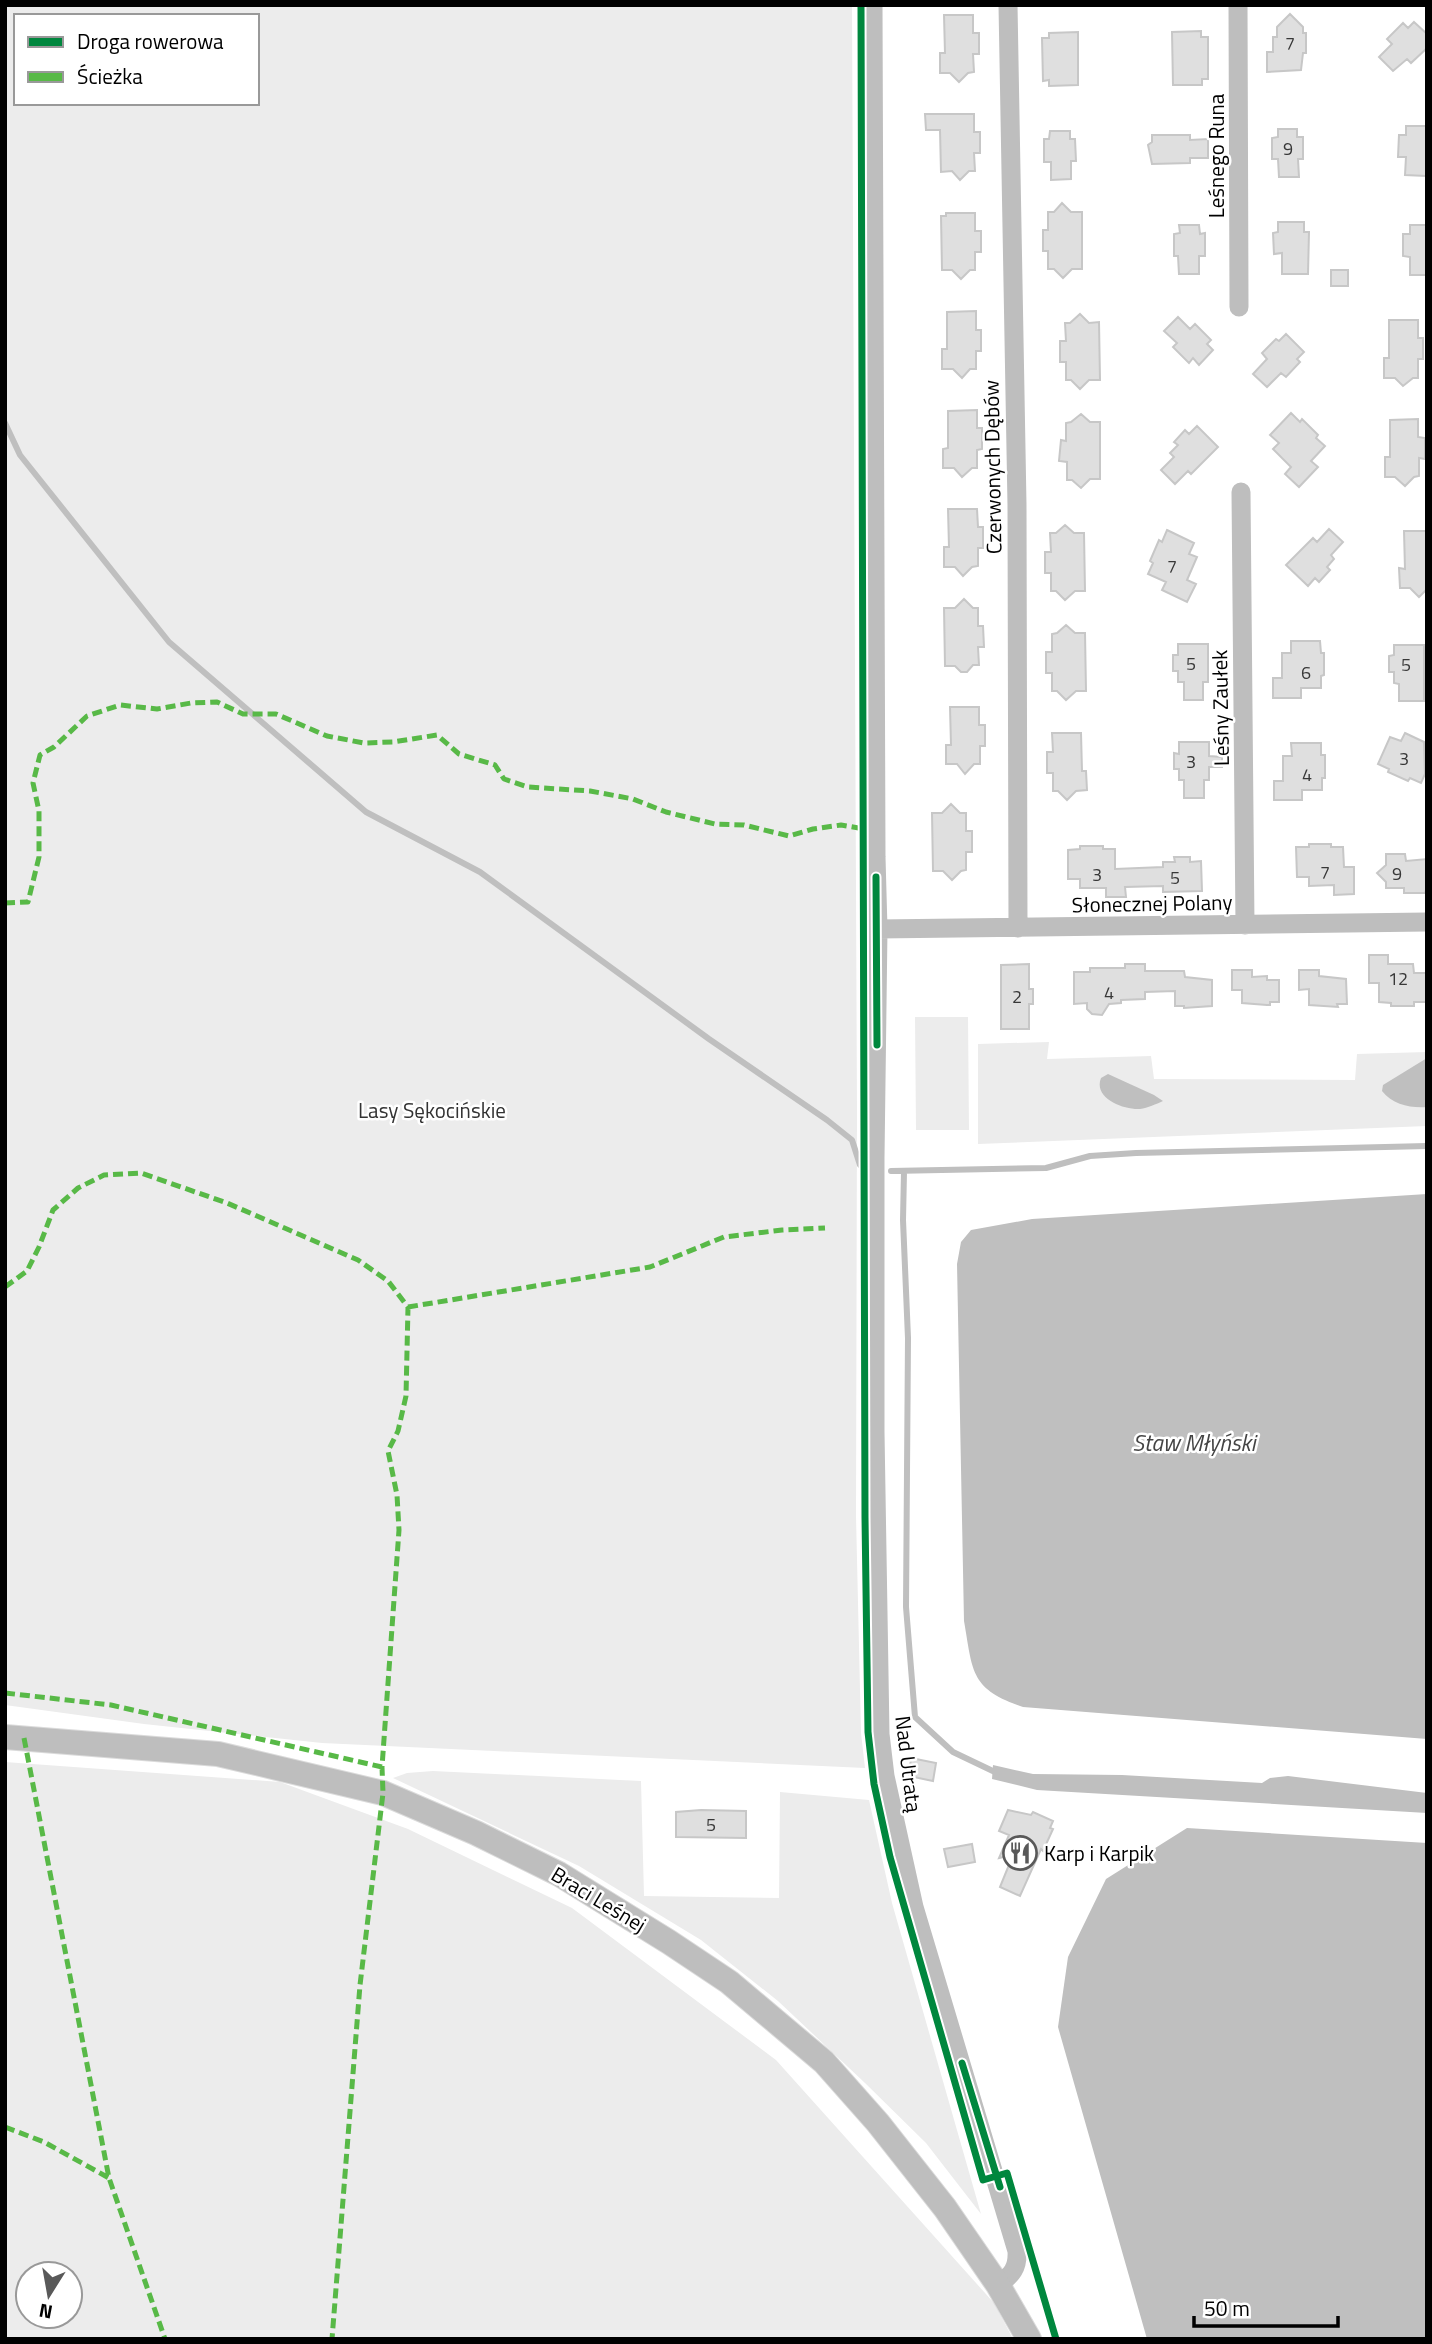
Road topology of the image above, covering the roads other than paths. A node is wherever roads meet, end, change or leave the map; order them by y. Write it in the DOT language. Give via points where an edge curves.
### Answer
graph roads {
  1 [pos="873,5"];
  2 [pos="1008,5"];
  3 [pos="1238,5"];
  4 [pos="1239,307"];
  5 [pos="1241,492"];
  6 [pos="1427,922"];
  7 [pos="1245,925"];
  8 [pos="1018,928"];
  9 [pos="878,929"];
  10 [pos="5,1737"];
  11 [pos="998,2286"];
  12 [pos="1029,2339"];
  1 -- 9 [label="street, Nad Utratą"];
  2 -- 8 [label="street, Czerwonych Dębów" via="1017,505"];
  3 -- 4 [label="street, Leśnego Runa"];
  5 -- 7 [label="street, Leśny Zaułek"];
  6 -- 7 [label="street, Słonecznej Polany"];
  7 -- 8 [label="street, Słonecznej Polany"];
  8 -- 9 [label="street, Słonecznej Polany"];
  9 -- 11 [label="street, Nad Utratą" via="875,1157 880,1734 914,1908 1017,2251 1016,2268"];
  10 -- 11 [label="main road, Braci Leśnej" via="218,1754 383,1793 559,1874 729,1982 824,2062 945,2208"];
  11 -- 12 [label="main road, Braci Leśnej"];
}
